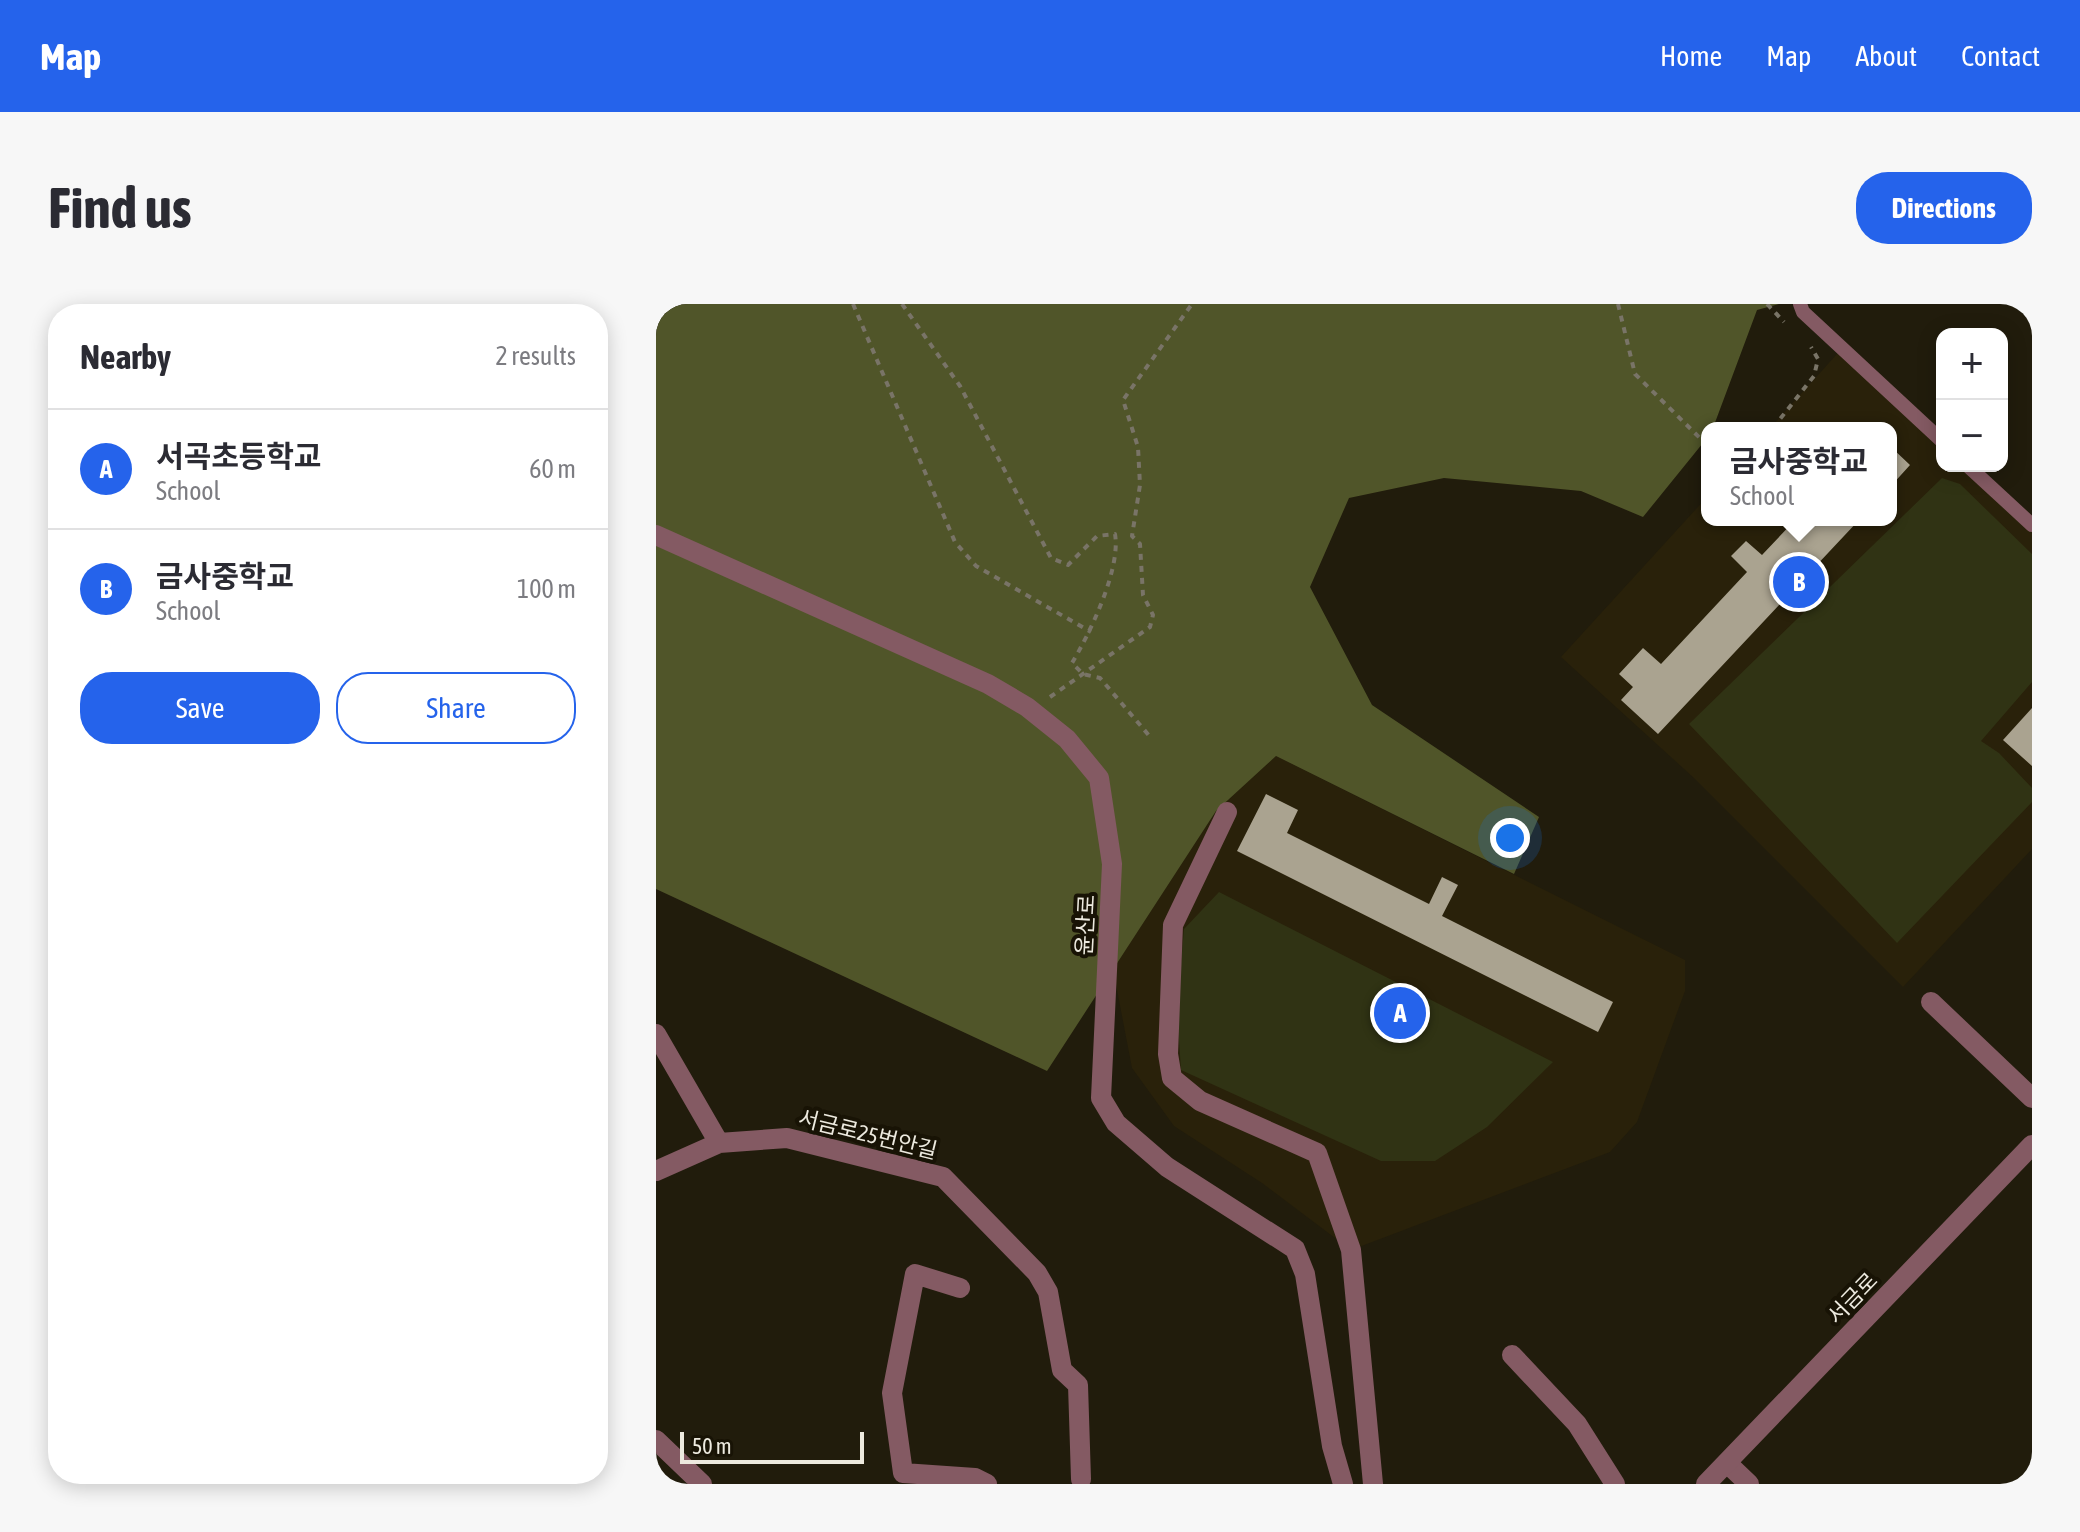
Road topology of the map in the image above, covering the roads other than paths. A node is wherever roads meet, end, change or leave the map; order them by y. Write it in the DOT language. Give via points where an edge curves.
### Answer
graph roads {
  1 [pos="1800,304"];
  2 [pos="1936,435"];
  3 [pos="1975,472"];
  4 [pos="2032,525"];
  5 [pos="656,535"];
  6 [pos="1227,812"];
  7 [pos="1931,1002"];
  8 [pos="656,1034"];
  9 [pos="2032,1098"];
  10 [pos="719,1143"];
  11 [pos="2032,1145"];
  12 [pos="656,1171"];
  13 [pos="960,1288"];
  14 [pos="1512,1355"];
  15 [pos="656,1440"];
  16 [pos="1727,1463"];
  17 [pos="901,1479"];
  18 [pos="1081,1482"];
  19 [pos="702,1484"];
  20 [pos="987,1484"];
  21 [pos="1343,1484"];
  22 [pos="1373,1484"];
  23 [pos="1615,1484"];
  24 [pos="1706,1484"];
  25 [pos="1749,1484"];
  1 -- 2 [label="lane"];
  3 -- 4 [label="lane"];
  5 -- 21 [label="street, 윤산로" via="988,684 1067,739 1099,778 1112,864 1101,1098 1116,1123 1167,1167 1295,1249 1305,1274 1332,1446"];
  6 -- 22 [label="street" via="1173,925 1168,1054 1172,1078 1200,1101 1317,1153 1351,1250"];
  7 -- 9 [label="street"];
  8 -- 10 [label="street"];
  10 -- 12 [label="street, 서금로25번안길"];
  10 -- 18 [label="street, 서금로25번안길" via="787,1138 943,1177 1037,1273 1048,1292 1062,1370 1078,1385"];
  11 -- 16 [label="street, 서금로"];
  13 -- 17 [label="street" via="915,1274 892,1393"];
  14 -- 23 [label="street" via="1577,1424"];
  15 -- 19 [label="street"];
  16 -- 24 [label="street, 서금로"];
  16 -- 25 [label="street"];
  17 -- 20 [label="street" via="975,1478"];
}
